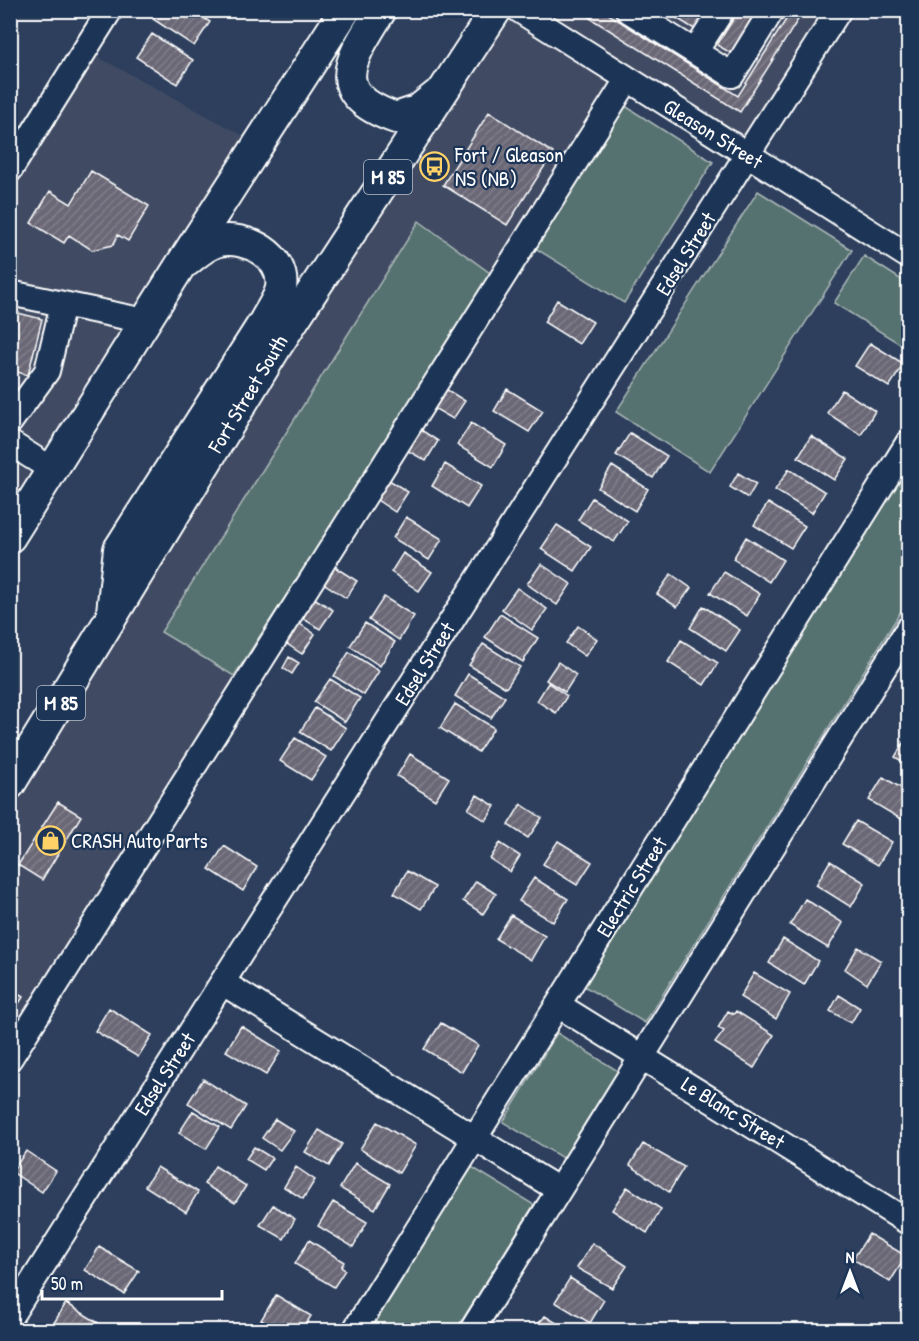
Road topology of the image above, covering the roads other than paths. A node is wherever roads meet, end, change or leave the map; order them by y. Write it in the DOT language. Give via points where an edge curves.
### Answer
graph roads {
  1 [pos="110,10"];
  2 [pos="345,10"];
  3 [pos="381,10"];
  4 [pos="496,10"];
  5 [pos="519,10"];
  6 [pos="628,10"];
  7 [pos="722,10"];
  8 [pos="772,10"];
  9 [pos="839,10"];
  10 [pos="659,18"];
  11 [pos="695,52"];
  12 [pos="627,81"];
  13 [pos="447,87"];
  14 [pos="748,156"];
  15 [pos="10,170"];
  16 [pos="909,256"];
  17 [pos="180,266"];
  18 [pos="10,293"];
  19 [pos="63,304"];
  20 [pos="145,321"];
  21 [pos="10,422"];
  22 [pos="909,442"];
  23 [pos="10,443"];
  24 [pos="52,470"];
  25 [pos="10,537"];
  26 [pos="111,621"];
  27 [pos="909,629"];
  28 [pos="10,784"];
  29 [pos="223,983"];
  30 [pos="558,1005"];
  31 [pos="642,1057"];
  32 [pos="10,1058"];
  33 [pos="475,1138"];
  34 [pos="559,1190"];
  35 [pos="909,1222"];
  36 [pos="10,1317"];
  37 [pos="355,1330"];
  38 [pos="472,1330"];
  1 -- 15 [label="street"];
  2 -- 17 [label="main road"];
  3 -- 13 [label="main road" via="350,62 350,77 364,104 396,118 417,111"];
  4 -- 13 [label="main road, Fort Street South / M 85"];
  5 -- 12 [label="street, Gleason Street"];
  6 -- 10 [label="street"];
  7 -- 11 [label="street"];
  8 -- 11 [label="street" via="732,75"];
  9 -- 14 [label="street, Edsel Street"];
  10 -- 11 [label="street"];
  12 -- 14 [label="street, Gleason Street"];
  12 -- 32 [label="street"];
  13 -- 26 [label="main road, Fort Street South / M 85" via="279,344"];
  14 -- 16 [label="street, Gleason Street"];
  14 -- 29 [label="street, Edsel Street"];
  17 -- 20 [label="main road"];
  17 -- 26 [label="main road" via="206,246 229,240 244,242 273,261 280,274 281,289 264,322 119,549"];
  18 -- 19 [label="street"];
  19 -- 20 [label="street"];
  19 -- 21 [label="street" via="47,371"];
  20 -- 24 [label="main road"];
  22 -- 30 [label="street, Electric Street"];
  23 -- 24 [label="street"];
  24 -- 25 [label="main road"];
  26 -- 28 [label="main road, Fort Street South / M 85"];
  27 -- 31 [label="street"];
  29 -- 33 [label="street"];
  29 -- 36 [label="street, Edsel Street"];
  30 -- 31 [label="street, Le Blanc Street"];
  30 -- 33 [label="street, Electric Street"];
  31 -- 34 [label="street"];
  31 -- 35 [label="street, Le Blanc Street"];
  33 -- 34 [label="street"];
  33 -- 37 [label="street, Electric Street"];
  34 -- 38 [label="street"];
}
